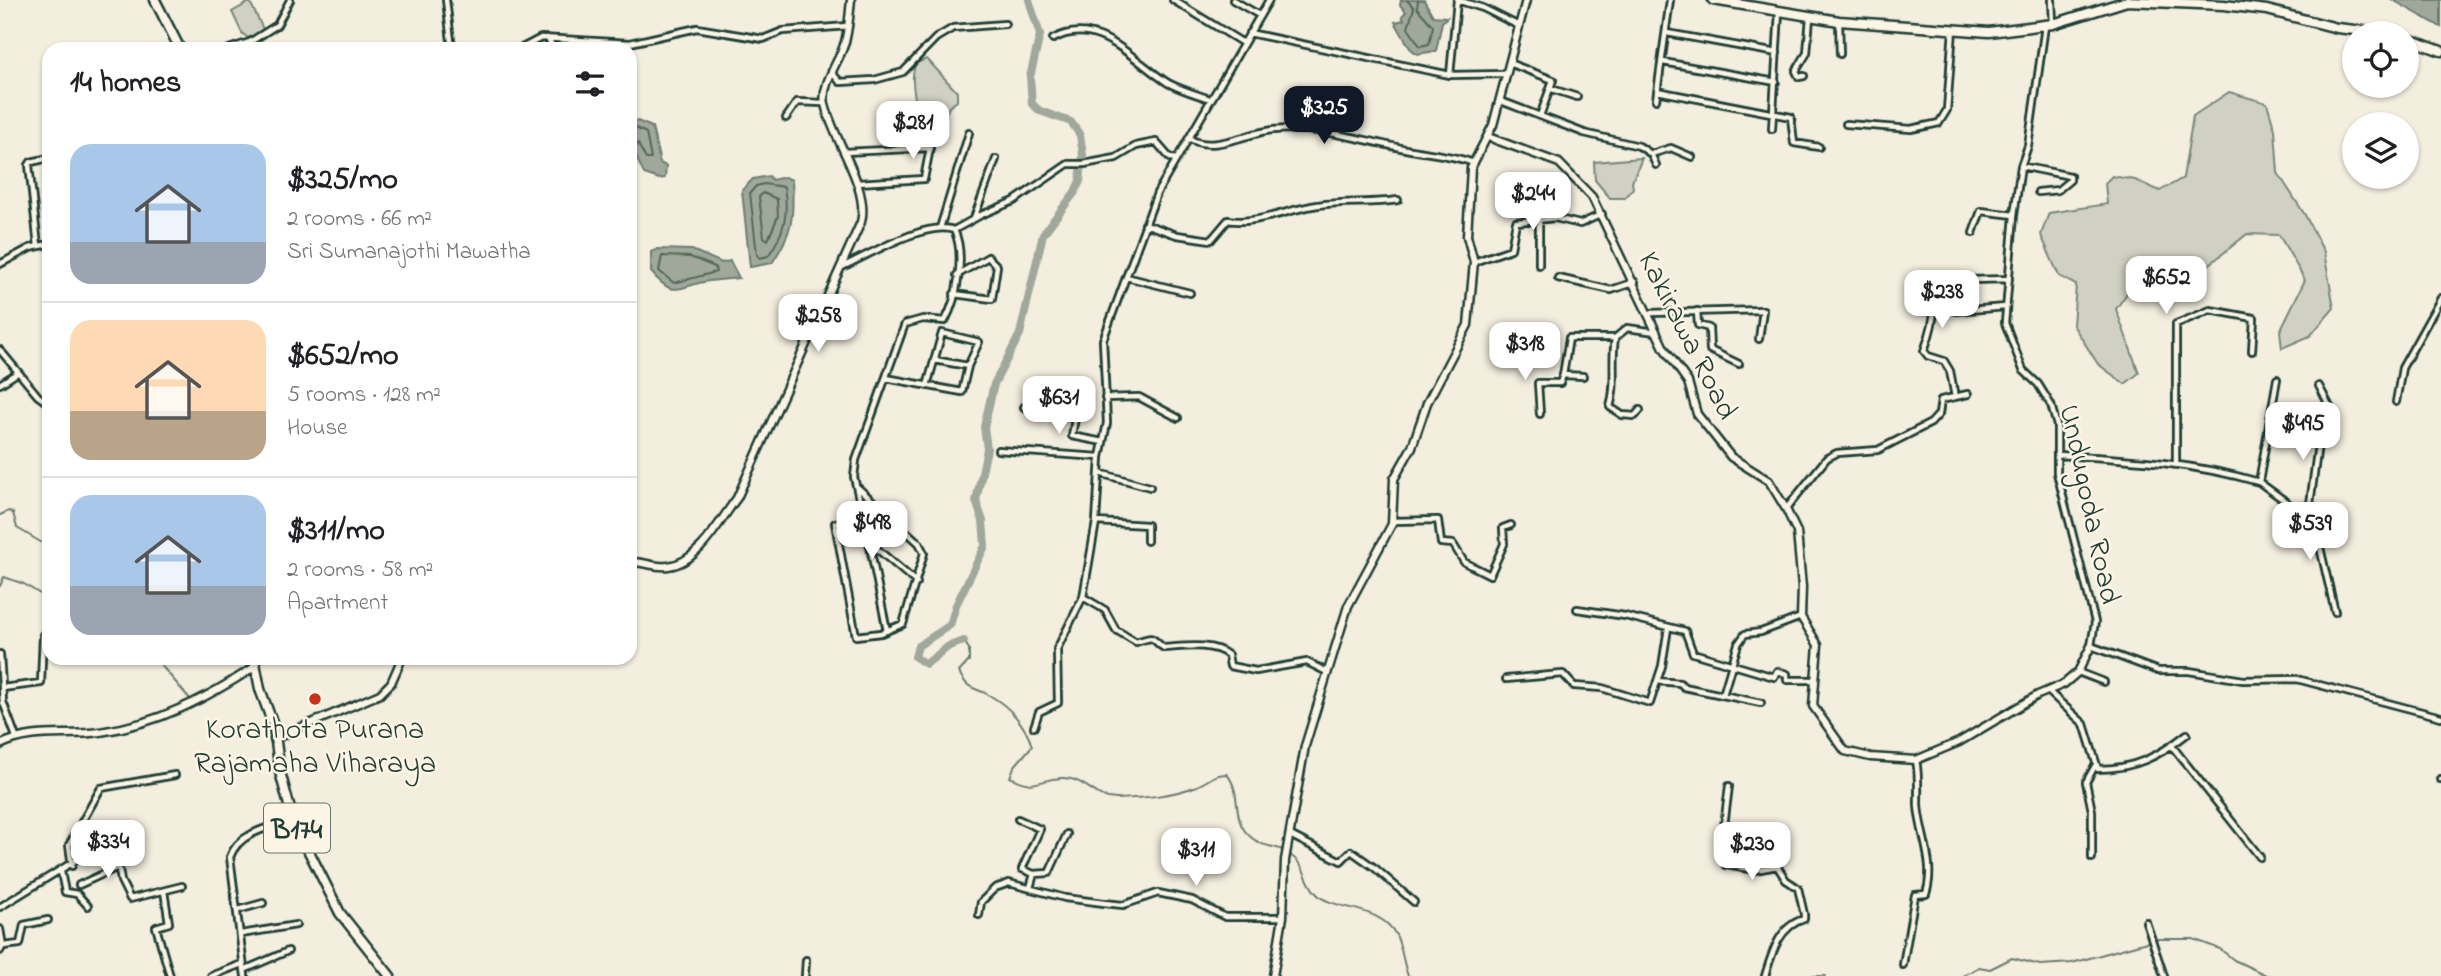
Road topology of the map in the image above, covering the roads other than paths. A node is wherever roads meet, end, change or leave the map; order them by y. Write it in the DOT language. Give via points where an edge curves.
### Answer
graph roads {
  1 [pos="155,0"];
  2 [pos="290,0"];
  3 [pos="446,0"];
  4 [pos="851,0"];
  5 [pos="1173,0"];
  6 [pos="1233,0"];
  7 [pos="1269,0"];
  8 [pos="1457,0"];
  9 [pos="1526,0"];
  10 [pos="1670,0"];
  11 [pos="1713,0"];
  12 [pos="2052,0"];
  13 [pos="2127,1"];
  14 [pos="1779,12"];
  15 [pos="1259,15"];
  16 [pos="1810,17"];
  17 [pos="1839,21"];
  18 [pos="1005,24"];
  19 [pos="1517,25"];
  20 [pos="2049,25"];
  21 [pos="848,26"];
  22 [pos="1953,29"];
  23 [pos="2342,29"];
  24 [pos="1249,33"];
  25 [pos="1667,33"];
  26 [pos="547,37"];
  27 [pos="1053,39"];
  28 [pos="176,42"];
  29 [pos="250,42"];
  30 [pos="451,42"];
  31 [pos="536,42"];
  32 [pos="550,42"];
  33 [pos="616,42"];
  34 [pos="634,42"];
  35 [pos="1243,43"];
  36 [pos="2419,43"];
  37 [pos="2441,51"];
  38 [pos="1777,53"];
  39 [pos="1840,54"];
  40 [pos="1805,57"];
  41 [pos="1663,62"];
  42 [pos="1510,63"];
  43 [pos="1805,66"];
  44 [pos="832,73"];
  45 [pos="1507,74"];
  46 [pos="1450,75"];
  47 [pos="1804,76"];
  48 [pos="1776,82"];
  49 [pos="1552,89"];
  50 [pos="1657,91"];
  51 [pos="1577,97"];
  52 [pos="1210,100"];
  53 [pos="1656,100"];
  54 [pos="1501,101"];
  55 [pos="824,103"];
  56 [pos="1774,112"];
  57 [pos="1540,116"];
  58 [pos="786,118"];
  59 [pos="1846,124"];
  60 [pos="1772,129"];
  61 [pos="969,133"];
  62 [pos="1488,137"];
  63 [pos="1189,138"];
  64 [pos="1819,147"];
  65 [pos="844,152"];
  66 [pos="1651,154"];
  67 [pos="1692,157"];
  68 [pos="996,159"];
  69 [pos="1177,159"];
  70 [pos="42,160"];
  71 [pos="1474,163"];
  72 [pos="1656,165"];
  73 [pos="2021,166"];
  74 [pos="855,184"];
  75 [pos="2038,192"];
  76 [pos="1398,200"];
  77 [pos="1602,214"];
  78 [pos="2014,215"];
  79 [pos="1539,218"];
  80 [pos="973,219"];
  81 [pos="1145,224"];
  82 [pos="940,228"];
  83 [pos="954,230"];
  84 [pos="1973,233"];
  85 [pos="42,245"];
  86 [pos="38,246"];
  87 [pos="1474,262"];
  88 [pos="0,264"];
  89 [pos="1539,265"];
  90 [pos="842,267"];
  91 [pos="957,275"];
  92 [pos="1126,277"];
  93 [pos="1920,277"];
  94 [pos="1558,278"];
  95 [pos="2009,279"];
  96 [pos="1635,282"];
  97 [pos="1970,287"];
  98 [pos="1190,293"];
  99 [pos="954,294"];
  100 [pos="2441,298"];
  101 [pos="2007,307"];
  102 [pos="1697,311"];
  103 [pos="1956,311"];
  104 [pos="1650,313"];
  105 [pos="945,321"];
  106 [pos="1656,331"];
  107 [pos="942,332"];
  108 [pos="1615,338"];
  109 [pos="1759,339"];
  110 [pos="0,350"];
  111 [pos="2252,351"];
  112 [pos="934,360"];
  113 [pos="1739,364"];
  114 [pos="968,366"];
  115 [pos="17,373"];
  116 [pos="1563,375"];
  117 [pos="1583,376"];
  118 [pos="886,378"];
  119 [pos="2277,379"];
  120 [pos="0,384"];
  121 [pos="928,386"];
  122 [pos="2319,386"];
  123 [pos="1968,394"];
  124 [pos="1955,397"];
  125 [pos="1105,398"];
  126 [pos="42,400"];
  127 [pos="2396,402"];
  128 [pos="1024,407"];
  129 [pos="1640,410"];
  130 [pos="1540,414"];
  131 [pos="1178,418"];
  132 [pos="1103,442"];
  133 [pos="998,450"];
  134 [pos="2059,455"];
  135 [pos="1100,457"];
  136 [pos="2176,463"];
  137 [pos="1099,473"];
  138 [pos="2259,482"];
  139 [pos="856,486"];
  140 [pos="1150,487"];
  141 [pos="2310,504"];
  142 [pos="1786,509"];
  143 [pos="863,516"];
  144 [pos="1392,520"];
  145 [pos="1096,522"];
  146 [pos="1511,525"];
  147 [pos="1147,541"];
  148 [pos="869,542"];
  149 [pos="637,563"];
  150 [pos="917,583"];
  151 [pos="1083,597"];
  152 [pos="1577,609"];
  153 [pos="2335,612"];
  154 [pos="1801,617"];
  155 [pos="1668,628"];
  156 [pos="887,631"];
  157 [pos="2091,646"];
  158 [pos="0,654"];
  159 [pos="42,659"];
  160 [pos="1731,663"];
  161 [pos="251,665"];
  162 [pos="256,665"];
  163 [pos="399,665"];
  164 [pos="1326,672"];
  165 [pos="2078,672"];
  166 [pos="1506,679"];
  167 [pos="1814,680"];
  168 [pos="1657,681"];
  169 [pos="2104,682"];
  170 [pos="2,688"];
  171 [pos="2048,691"];
  172 [pos="1723,695"];
  173 [pos="2,702"];
  174 [pos="1761,703"];
  175 [pos="2441,717"];
  176 [pos="1034,727"];
  177 [pos="2187,734"];
  178 [pos="16,737"];
  179 [pos="274,739"];
  180 [pos="0,745"];
  181 [pos="2172,746"];
  182 [pos="1916,760"];
  183 [pos="2095,766"];
  184 [pos="175,775"];
  185 [pos="1729,786"];
  186 [pos="1018,819"];
  187 [pos="293,820"];
  188 [pos="1067,834"];
  189 [pos="1290,835"];
  190 [pos="2260,857"];
  191 [pos="2092,858"];
  192 [pos="72,866"];
  193 [pos="118,867"];
  194 [pos="61,872"];
  195 [pos="1034,874"];
  196 [pos="79,885"];
  197 [pos="182,886"];
  198 [pos="1030,888"];
  199 [pos="164,891"];
  200 [pos="1414,902"];
  201 [pos="263,903"];
  202 [pos="88,906"];
  203 [pos="0,907"];
  204 [pos="239,910"];
  205 [pos="979,915"];
  206 [pos="1283,917"];
  207 [pos="48,920"];
  208 [pos="2146,922"];
  209 [pos="296,925"];
  210 [pos="0,929"];
  211 [pos="241,934"];
  212 [pos="1,948"];
  213 [pos="288,951"];
  214 [pos="806,960"];
  215 [pos="1903,965"];
  216 [pos="244,970"];
  217 [pos="170,976"];
  218 [pos="211,976"];
  219 [pos="390,976"];
  220 [pos="805,976"];
  221 [pos="1273,976"];
  222 [pos="1765,976"];
  223 [pos="2164,976"];
  1 -- 28 [label="main road"];
  2 -- 29 [label="street" via="277,25"];
  3 -- 30 [label="street"];
  4 -- 21 [label="street"];
  5 -- 35 [label="street"];
  6 -- 15 [label="street"];
  7 -- 15 [label="street"];
  8 -- 19 [label="street"];
  8 -- 46 [label="street"];
  9 -- 19 [label="street"];
  10 -- 25 [label="street"];
  11 -- 14 [label="main road"];
  12 -- 20 [label="street, Undugoda Road"];
  13 -- 20 [label="main road"];
  13 -- 23 [label="main road" via="2267,10"];
  14 -- 16 [label="main road"];
  14 -- 38 [label="street"];
  15 -- 24 [label="street"];
  16 -- 17 [label="main road"];
  16 -- 40 [label="street"];
  17 -- 22 [label="main road"];
  17 -- 39 [label="street"];
  18 -- 44 [label="street" via="953,29 936,38 903,72 887,77 840,82"];
  19 -- 42 [label="street"];
  20 -- 22 [label="main road" via="1989,32"];
  20 -- 73 [label="street, Undugoda Road"];
  21 -- 34 [label="street" via="783,31 763,39 697,28"];
  21 -- 44 [label="street"];
  22 -- 59 [label="street" via="1947,110 1939,123 1911,129"];
  24 -- 35 [label="street"];
  24 -- 46 [label="street"];
  25 -- 38 [label="street"];
  25 -- 41 [label="street"];
  26 -- 31 [label="street"];
  26 -- 32 [label="street"];
  26 -- 33 [label="street"];
  27 -- 52 [label="street" via="1068,31 1101,35 1171,85"];
  35 -- 52 [label="street"];
  36 -- 37 [label="main road"];
  38 -- 48 [label="street"];
  40 -- 43 [label="street"];
  40 -- 47 [label="street" via="1796,71"];
  41 -- 48 [label="street"];
  41 -- 50 [label="street"];
  42 -- 45 [label="street"];
  42 -- 49 [label="street" via="1545,74 1553,80"];
  44 -- 55 [label="street"];
  45 -- 46 [label="street"];
  45 -- 54 [label="street"];
  48 -- 56 [label="street"];
  49 -- 51 [label="street"];
  49 -- 57 [label="street"];
  50 -- 53 [label="street"];
  50 -- 56 [label="street"];
  52 -- 63 [label="street"];
  54 -- 57 [label="street"];
  54 -- 62 [label="street"];
  55 -- 58 [label="street" via="797,102"];
  55 -- 65 [label="street"];
  56 -- 60 [label="street"];
  56 -- 64 [label="street" via="1791,117 1794,143"];
  57 -- 66 [label="street" via="1584,133 1617,138"];
  61 -- 82 [label="street"];
  62 -- 71 [label="street"];
  62 -- 77 [label="street, Kakirawa Road" via="1566,167"];
  63 -- 69 [label="street"];
  63 -- 71 [label="street" via="1201,144 1272,130 1301,131 1363,137"];
  65 -- 74 [label="street"];
  65 -- 74 [label="street" via="930,148 924,179"];
  66 -- 67 [label="street" via="1671,148"];
  66 -- 72 [label="street"];
  68 -- 80 [label="street"];
  69 -- 80 [label="street" via="1170,158 1161,145 1149,142 1116,158 1068,164 1014,201"];
  69 -- 81 [label="street"];
  70 -- 86 [label="street" via="29,165"];
  71 -- 87 [label="street" via="1467,236"];
  73 -- 75 [label="street" via="2070,176 2057,190"];
  73 -- 78 [label="street, Undugoda Road"];
  74 -- 90 [label="street" via="863,216"];
  76 -- 81 [label="street" via="1317,205 1241,222 1228,220 1211,240"];
  77 -- 79 [label="street" via="1580,224"];
  77 -- 96 [label="street, Kakirawa Road"];
  78 -- 84 [label="street" via="1981,211"];
  78 -- 95 [label="street, Undugoda Road"];
  79 -- 87 [label="street" via="1513,225 1511,249"];
  79 -- 89 [label="street"];
  80 -- 83 [label="street"];
  81 -- 92 [label="street"];
  82 -- 83 [label="street"];
  82 -- 90 [label="street"];
  83 -- 91 [label="street"];
  85 -- 86 [label="street"];
  86 -- 88 [label="street"];
  87 -- 144 [label="street" via="1468,325 1394,479"];
  90 -- 149 [label="street" via="737,498 680,564"];
  91 -- 99 [label="street"];
  91 -- 99 [label="street" via="988,257 997,266 992,299"];
  92 -- 98 [label="street"];
  92 -- 125 [label="street" via="1103,340"];
  93 -- 124 [label="street" via="1936,303 1924,351 1944,361"];
  94 -- 96 [label="street" via="1611,290"];
  95 -- 97 [label="street" via="1970,280"];
  95 -- 101 [label="street, Undugoda Road"];
  96 -- 104 [label="street, Kakirawa Road"];
  99 -- 105 [label="street"];
  100 -- 127 [label="street" via="2402,368"];
  101 -- 103 [label="street"];
  101 -- 134 [label="street, Undugoda Road" via="2005,323 2023,370 2051,405"];
  102 -- 104 [label="street"];
  102 -- 109 [label="street" via="1763,310"];
  102 -- 113 [label="street" via="1698,325 1709,328 1710,350"];
  104 -- 106 [label="street, Kakirawa Road"];
  105 -- 107 [label="street"];
  105 -- 118 [label="street" via="923,319 905,324"];
  106 -- 108 [label="street" via="1627,328"];
  106 -- 142 [label="street, Kakirawa Road" via="1688,382 1697,414 1731,457 1769,481"];
  107 -- 112 [label="street"];
  107 -- 114 [label="street" via="979,342"];
  108 -- 116 [label="street" via="1570,338"];
  108 -- 129 [label="street" via="1612,367 1616,387 1610,407 1622,415 1635,416"];
  110 -- 115 [label="street"];
  111 -- 136 [label="street" via="2254,318 2210,310 2176,324"];
  112 -- 114 [label="street"];
  112 -- 121 [label="street"];
  114 -- 121 [label="street" via="962,392"];
  115 -- 120 [label="street"];
  115 -- 126 [label="street"];
  116 -- 117 [label="street"];
  116 -- 130 [label="street" via="1560,383 1538,383"];
  118 -- 121 [label="street"];
  118 -- 139 [label="street" via="856,460"];
  119 -- 138 [label="street"];
  122 -- 141 [label="street" via="2332,409 2318,444"];
  123 -- 124 [label="street"];
  124 -- 142 [label="street" via="1941,400 1939,414 1931,424 1878,450 1827,458"];
  125 -- 131 [label="street" via="1139,397"];
  125 -- 132 [label="street"];
  128 -- 132 [label="street" via="1075,418 1072,436"];
  132 -- 135 [label="street"];
  133 -- 135 [label="street"];
  134 -- 136 [label="street"];
  134 -- 157 [label="street, Undugoda Road" via="2057,473 2095,622"];
  135 -- 137 [label="street"];
  136 -- 138 [label="street"];
  137 -- 140 [label="street"];
  137 -- 145 [label="street"];
  138 -- 141 [label="street" via="2296,509"];
  139 -- 143 [label="street"];
  139 -- 150 [label="street" via="919,543 924,553"];
  141 -- 153 [label="street"];
  142 -- 154 [label="street, Kakirawa Road" via="1797,532"];
  143 -- 148 [label="street"];
  143 -- 156 [label="street" via="835,523 834,529 856,636"];
  144 -- 146 [label="street" via="1438,520 1441,543 1453,544 1464,562 1490,575 1504,544 1503,528"];
  144 -- 164 [label="street" via="1348,606"];
  145 -- 147 [label="street" via="1147,525"];
  145 -- 151 [label="street"];
  148 -- 150 [label="street"];
  148 -- 156 [label="street"];
  150 -- 156 [label="street" via="903,624"];
  151 -- 164 [label="street" via="1105,610 1116,630 1136,642 1152,637 1164,648 1223,651 1230,666 1241,670 1307,662"];
  151 -- 176 [label="street" via="1057,649 1058,703 1039,712"];
  152 -- 155 [label="street"];
  154 -- 160 [label="street" via="1745,634"];
  154 -- 167 [label="street, Kakirawa Road" via="1818,645"];
  155 -- 160 [label="street" via="1685,631 1693,653"];
  155 -- 168 [label="street"];
  157 -- 165 [label="street"];
  157 -- 175 [label="street, Undugoda Road" via="2158,671 2243,680 2297,679"];
  158 -- 170 [label="street"];
  159 -- 170 [label="street" via="41,683"];
  160 -- 167 [label="street" via="1774,677 1776,671 1787,674 1787,680"];
  160 -- 172 [label="street"];
  161 -- 178 [label="street" via="207,698 140,725 97,733"];
  162 -- 179 [label="main road, B174"];
  163 -- 179 [label="street" via="380,694"];
  164 -- 189 [label="street" via="1305,746"];
  165 -- 169 [label="street"];
  165 -- 171 [label="street, Kakirawa Road"];
  166 -- 168 [label="street" via="1563,674 1574,686 1602,688 1650,703"];
  167 -- 182 [label="street, Kakirawa Road" via="1813,706 1845,751"];
  168 -- 172 [label="street"];
  170 -- 173 [label="street"];
  171 -- 182 [label="street, Kakirawa Road" via="1959,742"];
  171 -- 183 [label="street" via="2084,724"];
  172 -- 174 [label="street"];
  173 -- 178 [label="street"];
  177 -- 181 [label="street"];
  178 -- 180 [label="street"];
  179 -- 187 [label="main road, B174"];
  181 -- 183 [label="street" via="2150,761 2120,769"];
  181 -- 190 [label="street"];
  182 -- 215 [label="street" via="1918,804 1930,863 1926,894 1916,895"];
  183 -- 191 [label="street" via="2086,782 2092,811"];
  184 -- 192 [label="street" via="101,788 69,845"];
  185 -- 222 [label="street" via="1722,842 1727,865 1755,870 1777,866 1798,888 1804,914 1804,919 1787,927 1779,938"];
  186 -- 195 [label="street" via="1040,829 1022,869"];
  187 -- 204 [label="street" via="254,832 233,848 231,865"];
  187 -- 219 [label="main road, B174" via="340,913"];
  188 -- 195 [label="street" via="1049,873"];
  189 -- 200 [label="street" via="1341,861 1351,852"];
  189 -- 206 [label="street"];
  192 -- 193 [label="street" via="107,841 115,846"];
  192 -- 194 [label="street"];
  193 -- 196 [label="street"];
  193 -- 199 [label="street" via="130,899"];
  194 -- 202 [label="street" via="65,892 77,894"];
  194 -- 203 [label="street"];
  195 -- 198 [label="street"];
  197 -- 199 [label="street"];
  198 -- 205 [label="street" via="1009,883 995,888 981,902"];
  198 -- 206 [label="street" via="1065,898 1123,905 1158,893 1192,900 1225,916"];
  199 -- 217 [label="street" via="169,923 156,927"];
  201 -- 204 [label="street"];
  204 -- 211 [label="street"];
  206 -- 221 [label="street"];
  207 -- 212 [label="street" via="24,925 20,944"];
  208 -- 223 [label="street"];
  209 -- 211 [label="street"];
  210 -- 212 [label="street"];
  211 -- 216 [label="street"];
  213 -- 216 [label="street"];
  214 -- 220 [label="street"];
  216 -- 218 [label="street"];
}
